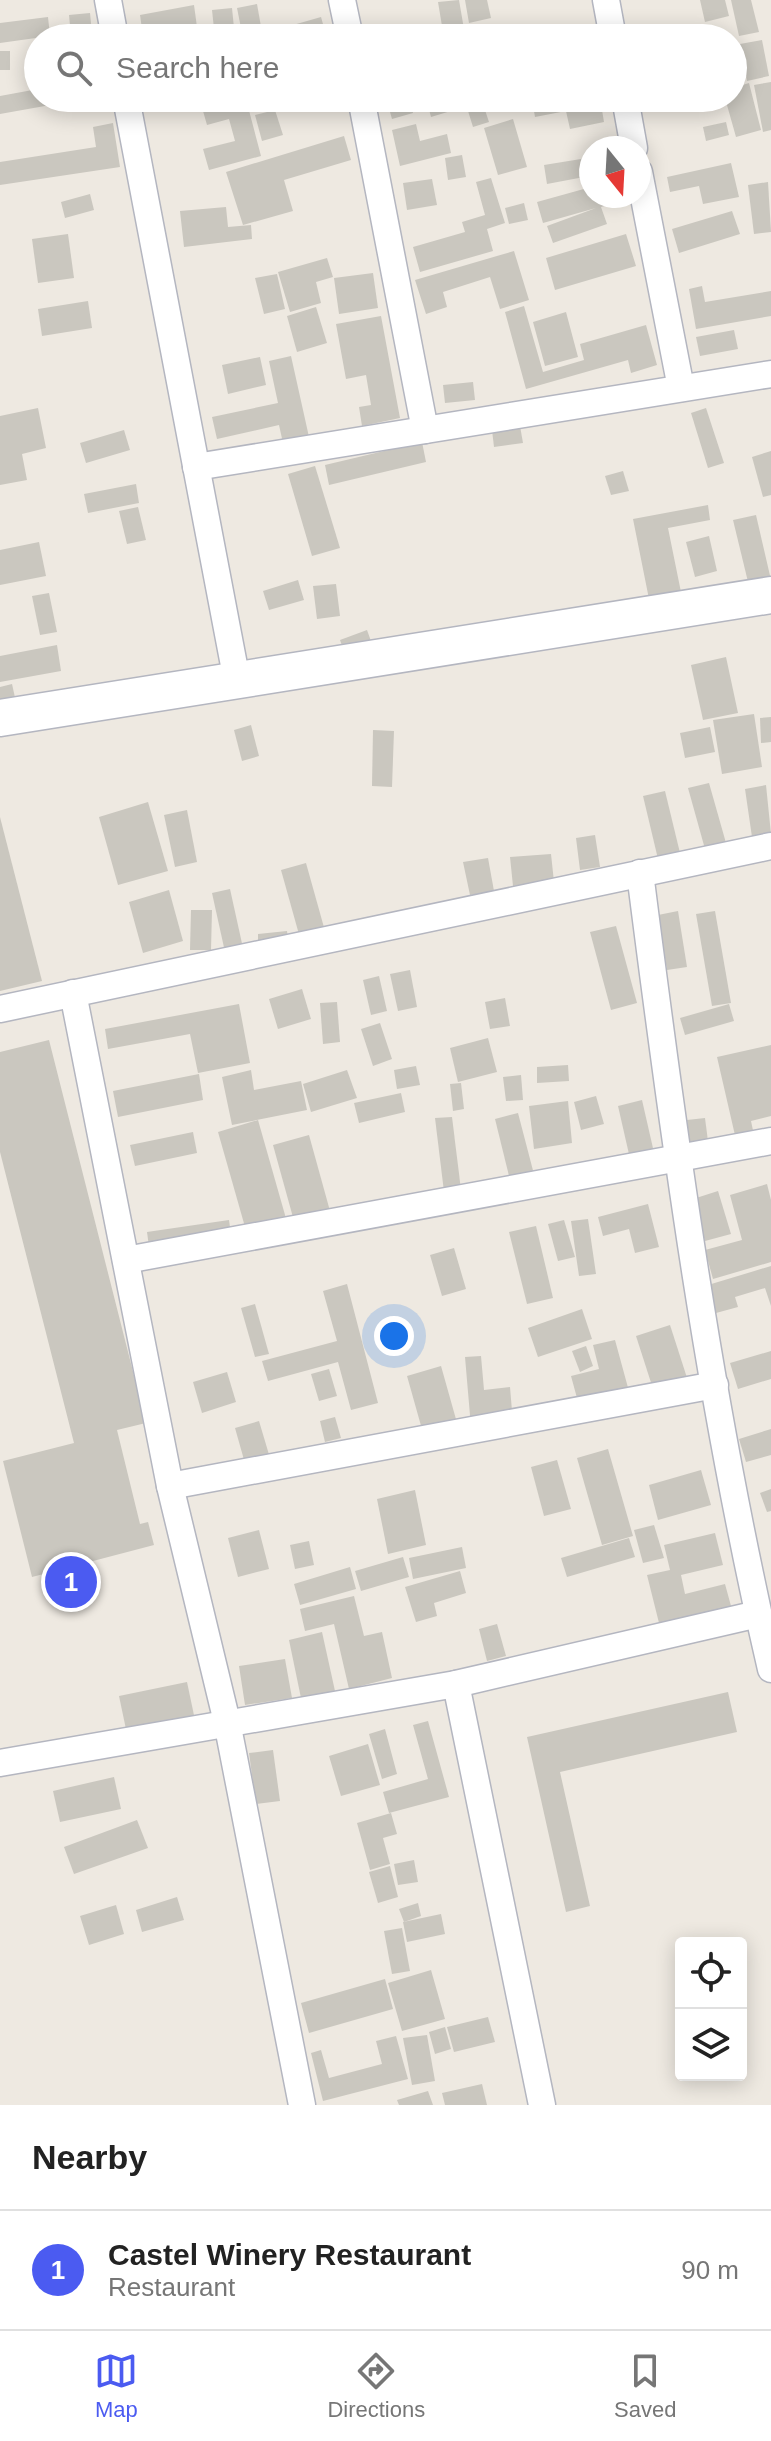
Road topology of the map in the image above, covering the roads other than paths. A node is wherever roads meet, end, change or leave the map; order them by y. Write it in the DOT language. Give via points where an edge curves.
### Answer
graph roads {
  1 [pos="108,0"];
  2 [pos="342,0"];
  3 [pos="606,0"];
  4 [pos="112,24"];
  5 [pos="347,24"];
  6 [pos="610,24"];
  7 [pos="129,112"];
  8 [pos="364,112"];
  9 [pos="628,112"];
  10 [pos="632,136"];
  11 [pos="646,208"];
  12 [pos="771,374"];
  13 [pos="681,388"];
  14 [pos="425,430"];
  15 [pos="196,467"];
  16 [pos="771,595"];
  17 [pos="237,681"];
  18 [pos="0,718"];
  19 [pos="771,846"];
  20 [pos="640,873"];
  21 [pos="73,993"];
  22 [pos="0,1009"];
  23 [pos="771,1141"];
  24 [pos="677,1160"];
  25 [pos="126,1260"];
  26 [pos="715,1385"];
  27 [pos="170,1486"];
  28 [pos="758,1614"];
  29 [pos="771,1669"];
  30 [pos="456,1684"];
  31 [pos="227,1722"];
  32 [pos="0,1763"];
  33 [pos="302,2105"];
  34 [pos="542,2105"];
  1 -- 4 [label="street"];
  2 -- 5 [label="street"];
  3 -- 6 [label="street"];
  7 -- 15 [label="street"];
  8 -- 14 [label="street"];
  9 -- 10 [label="street"];
  11 -- 13 [label="street"];
  12 -- 13 [label="street"];
  13 -- 14 [label="street"];
  14 -- 15 [label="street"];
  15 -- 17 [label="street"];
  16 -- 17 [label="street"];
  17 -- 18 [label="street"];
  19 -- 20 [label="street"];
  20 -- 21 [label="street"];
  20 -- 24 [label="street"];
  21 -- 22 [label="street"];
  21 -- 25 [label="street"];
  23 -- 24 [label="street"];
  24 -- 25 [label="street"];
  24 -- 26 [label="street"];
  25 -- 27 [label="street"];
  26 -- 27 [label="street"];
  26 -- 28 [label="street"];
  27 -- 31 [label="street"];
  28 -- 29 [label="street"];
  28 -- 30 [label="street"];
  30 -- 31 [label="street"];
  30 -- 34 [label="street"];
  31 -- 32 [label="street"];
  31 -- 33 [label="street"];
}
